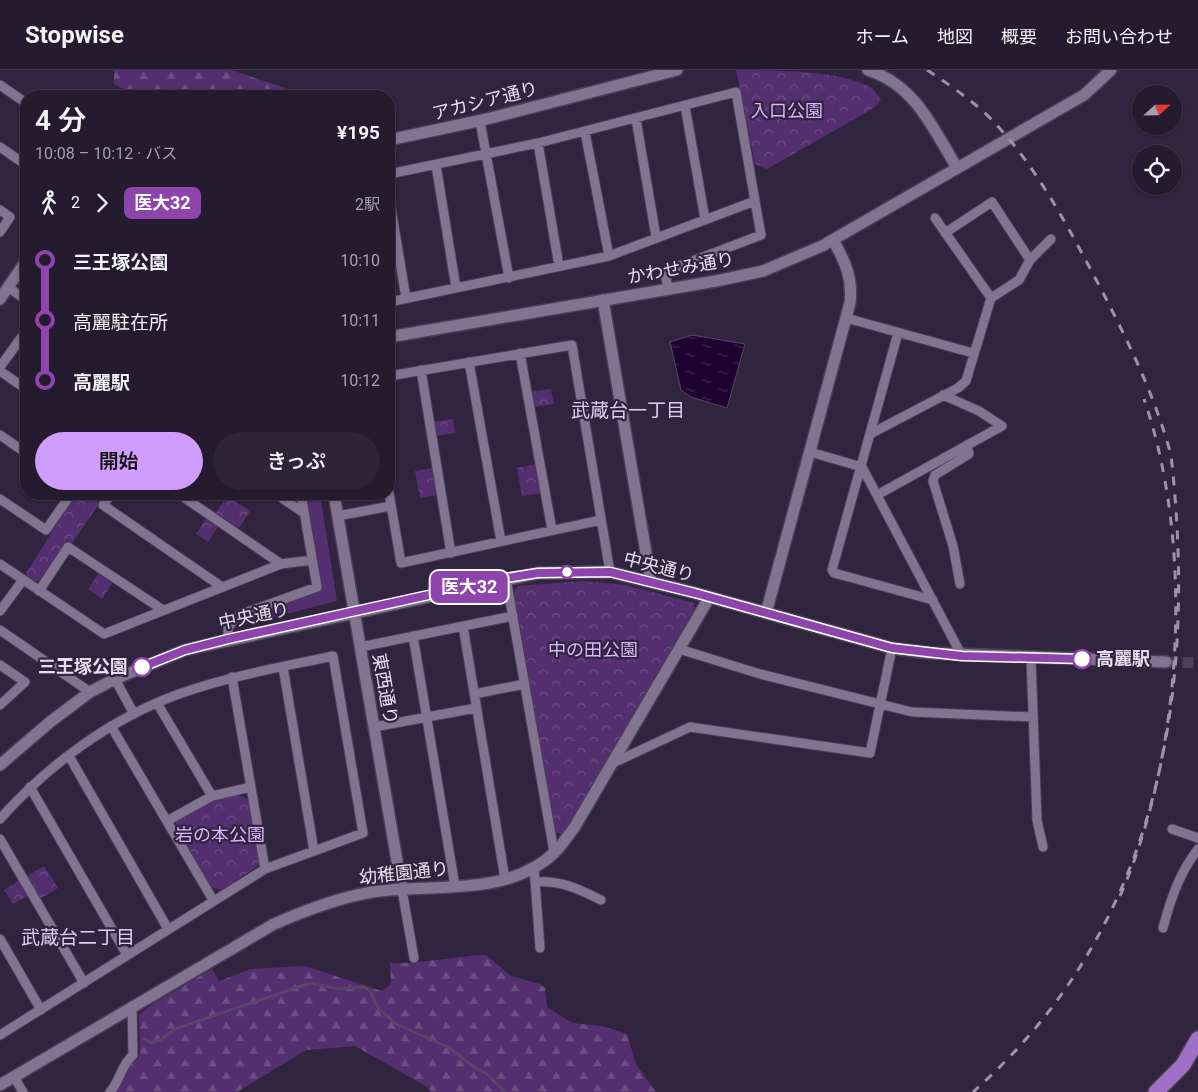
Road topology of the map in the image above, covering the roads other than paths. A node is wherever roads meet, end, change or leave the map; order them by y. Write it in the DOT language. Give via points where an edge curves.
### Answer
graph roads {
  1 [pos="677,70"];
  2 [pos="868,70"];
  3 [pos="1111,70"];
  4 [pos="0,85"];
  5 [pos="20,99"];
  6 [pos="685,106"];
  7 [pos="636,119"];
  8 [pos="480,121"];
  9 [pos="585,132"];
  10 [pos="395,139"];
  11 [pos="538,143"];
  12 [pos="0,147"];
  13 [pos="486,155"];
  14 [pos="20,161"];
  15 [pos="436,165"];
  16 [pos="957,168"];
  17 [pos="395,173"];
  18 [pos="755,201"];
  19 [pos="0,210"];
  20 [pos="935,218"];
  21 [pos="705,219"];
  22 [pos="0,232"];
  23 [pos="395,232"];
  24 [pos="945,233"];
  25 [pos="656,237"];
  26 [pos="1051,239"];
  27 [pos="833,240"];
  28 [pos="608,256"];
  29 [pos="1030,260"];
  30 [pos="559,266"];
  31 [pos="20,270"];
  32 [pos="509,278"];
  33 [pos="8,287"];
  34 [pos="456,288"];
  35 [pos="668,288"];
  36 [pos="20,296"];
  37 [pos="406,298"];
  38 [pos="991,298"];
  39 [pos="0,299"];
  40 [pos="604,300"];
  41 [pos="395,301"];
  42 [pos="846,318"];
  43 [pos="898,333"];
  44 [pos="395,336"];
  45 [pos="20,339"];
  46 [pos="520,353"];
  47 [pos="973,353"];
  48 [pos="469,362"];
  49 [pos="0,367"];
  50 [pos="421,370"];
  51 [pos="0,371"];
  52 [pos="395,375"];
  53 [pos="20,385"];
  54 [pos="943,395"];
  55 [pos="872,433"];
  56 [pos="0,435"];
  57 [pos="967,445"];
  58 [pos="20,449"];
  59 [pos="810,452"];
  60 [pos="862,467"];
  61 [pos="877,495"];
  62 [pos="0,499"];
  63 [pos="67,500"];
  64 [pos="108,500"];
  65 [pos="188,500"];
  66 [pos="285,500"];
  67 [pos="302,500"];
  68 [pos="335,500"];
  69 [pos="390,500"];
  70 [pos="391,506"];
  71 [pos="304,513"];
  72 [pos="338,516"];
  73 [pos="601,520"];
  74 [pos="552,530"];
  75 [pos="501,541"];
  76 [pos="451,552"];
  77 [pos="312,560"];
  78 [pos="0,564"];
  79 [pos="281,564"];
  80 [pos="610,572"];
  81 [pos="506,578"];
  82 [pos="23,580"];
  83 [pos="651,582"];
  84 [pos="960,584"];
  85 [pos="222,587"];
  86 [pos="39,591"];
  87 [pos="709,598"];
  88 [pos="933,600"];
  89 [pos="163,610"];
  90 [pos="0,611"];
  91 [pos="354,613"];
  92 [pos="766,614"];
  93 [pos="513,616"];
  94 [pos="463,626"];
  95 [pos="0,630"];
  96 [pos="413,636"];
  97 [pos="228,639"];
  98 [pos="360,647"];
  99 [pos="892,648"];
  100 [pos="679,650"];
  101 [pos="962,656"];
  102 [pos="1031,658"];
  103 [pos="1166,662"];
  104 [pos="0,665"];
  105 [pos="283,667"];
  106 [pos="232,678"];
  107 [pos="115,679"];
  108 [pos="525,684"];
  109 [pos="90,692"];
  110 [pos="474,694"];
  111 [pos="157,703"];
  112 [pos="881,704"];
  113 [pos="0,705"];
  114 [pos="476,708"];
  115 [pos="134,714"];
  116 [pos="1033,717"];
  117 [pos="427,718"];
  118 [pos="111,726"];
  119 [pos="374,727"];
  120 [pos="69,756"];
  121 [pos="613,763"];
  122 [pos="0,765"];
  123 [pos="30,787"];
  124 [pos="251,787"];
  125 [pos="212,796"];
  126 [pos="0,820"];
  127 [pos="166,821"];
  128 [pos="1172,829"];
  129 [pos="1198,838"];
  130 [pos="0,839"];
  131 [pos="1043,847"];
  132 [pos="1198,849"];
  133 [pos="314,851"];
  134 [pos="554,852"];
  135 [pos="534,866"];
  136 [pos="265,869"];
  137 [pos="505,879"];
  138 [pos="536,882"];
  139 [pos="456,886"];
  140 [pos="402,890"];
  141 [pos="213,900"];
  142 [pos="601,900"];
  143 [pos="1163,928"];
  144 [pos="168,929"];
  145 [pos="0,939"];
  146 [pos="540,948"];
  147 [pos="127,955"];
  148 [pos="414,958"];
  149 [pos="84,983"];
  150 [pos="132,1006"];
  151 [pos="41,1010"];
  152 [pos="0,1035"];
  153 [pos="1198,1039"];
  154 [pos="14,1076"];
  155 [pos="0,1085"];
  156 [pos="23,1092"];
  157 [pos="110,1092"];
  158 [pos="1156,1092"];
  1 -- 8 [label="street, アカシア通り"];
  2 -- 16 [label="street" via="901,86 914,99"];
  3 -- 16 [label="street, かわせみ通り" via="1084,95"];
  4 -- 5 [label="street"];
  6 -- 7 [label="street"];
  6 -- 18 [label="street" via="736,92"];
  6 -- 21 [label="street"];
  7 -- 9 [label="street"];
  7 -- 25 [label="street"];
  8 -- 10 [label="street, アカシア通り"];
  8 -- 13 [label="street"];
  9 -- 11 [label="street"];
  9 -- 28 [label="street"];
  11 -- 13 [label="street"];
  11 -- 30 [label="street"];
  12 -- 14 [label="street"];
  13 -- 15 [label="street"];
  13 -- 32 [label="street"];
  15 -- 17 [label="street"];
  15 -- 34 [label="street"];
  16 -- 27 [label="street, かわせみ通り"];
  18 -- 21 [label="street"];
  18 -- 35 [label="street" via="762,235 669,270"];
  19 -- 22 [label="street" via="10,217"];
  20 -- 24 [label="street"];
  21 -- 25 [label="street"];
  23 -- 37 [label="street"];
  24 -- 29 [label="street" via="992,202"];
  24 -- 38 [label="street"];
  25 -- 28 [label="street"];
  26 -- 29 [label="street"];
  27 -- 35 [label="street, かわせみ通り" via="763,271"];
  27 -- 42 [label="street" via="844,259 850,281"];
  28 -- 30 [label="street"];
  29 -- 38 [label="street" via="1019,280"];
  30 -- 32 [label="street"];
  31 -- 33 [label="street"];
  32 -- 34 [label="street"];
  33 -- 36 [label="street"];
  33 -- 39 [label="street"];
  34 -- 37 [label="street"];
  35 -- 40 [label="street, かわせみ通り"];
  37 -- 41 [label="street"];
  38 -- 47 [label="street"];
  40 -- 44 [label="street, かわせみ通り"];
  40 -- 83 [label="street"];
  42 -- 43 [label="street"];
  42 -- 59 [label="street"];
  43 -- 47 [label="street"];
  43 -- 55 [label="street"];
  45 -- 49 [label="street"];
  46 -- 48 [label="street"];
  46 -- 73 [label="street" via="572,345"];
  46 -- 74 [label="street"];
  47 -- 54 [label="street" via="966,382"];
  48 -- 50 [label="street"];
  48 -- 75 [label="street"];
  50 -- 52 [label="street"];
  50 -- 76 [label="street"];
  51 -- 53 [label="street"];
  54 -- 55 [label="street"];
  54 -- 57 [label="street" via="979,411 1002,426"];
  55 -- 60 [label="street"];
  56 -- 58 [label="street"];
  57 -- 61 [label="street"];
  57 -- 84 [label="street" via="969,454 935,475 933,481 953,546"];
  59 -- 60 [label="street"];
  59 -- 92 [label="street"];
  60 -- 61 [label="street"];
  60 -- 88 [label="street" via="832,570"];
  61 -- 88 [label="street"];
  62 -- 63 [label="street" via="46,530"];
  64 -- 85 [label="street" via="104,505"];
  65 -- 79 [label="street"];
  66 -- 71 [label="street"];
  67 -- 71 [label="street"];
  68 -- 72 [label="street, 東西通り"];
  69 -- 70 [label="street"];
  70 -- 72 [label="street"];
  70 -- 76 [label="street" via="402,563"];
  71 -- 77 [label="street"];
  72 -- 91 [label="street, 東西通り"];
  73 -- 74 [label="street"];
  73 -- 80 [label="street"];
  74 -- 75 [label="street"];
  75 -- 76 [label="street"];
  77 -- 79 [label="street"];
  77 -- 97 [label="street" via="317,587 239,615 228,627"];
  78 -- 82 [label="street"];
  79 -- 85 [label="street"];
  80 -- 81 [label="street, 中央通り" via="538,573"];
  80 -- 83 [label="street, 中央通り"];
  81 -- 91 [label="street, 中央通り"];
  81 -- 93 [label="street"];
  82 -- 86 [label="street"];
  82 -- 90 [label="street"];
  83 -- 87 [label="street, 中央通り"];
  85 -- 89 [label="street"];
  86 -- 89 [label="street" via="104,634"];
  86 -- 89 [label="street" via="68,547"];
  87 -- 92 [label="street, 中央通り"];
  87 -- 100 [label="street, 幼稚園通り"];
  88 -- 101 [label="street"];
  91 -- 97 [label="street, 中央通り"];
  91 -- 98 [label="street, 東西通り"];
  92 -- 99 [label="street, 中央通り"];
  93 -- 94 [label="street"];
  93 -- 108 [label="street"];
  94 -- 96 [label="street"];
  94 -- 110 [label="street"];
  95 -- 109 [label="street"];
  96 -- 98 [label="street"];
  96 -- 117 [label="street"];
  97 -- 107 [label="street, 中央通り" via="185,650"];
  98 -- 119 [label="street, 東西通り"];
  99 -- 101 [label="street, 中央通り"];
  99 -- 112 [label="street"];
  100 -- 112 [label="street"];
  100 -- 121 [label="street, 幼稚園通り"];
  101 -- 102 [label="street, 中央通り"];
  102 -- 103 [label="street, 中央通り"];
  102 -- 116 [label="street"];
  104 -- 113 [label="street" via="25,682"];
  105 -- 106 [label="street"];
  105 -- 133 [label="street"];
  105 -- 133 [label="street" via="334,656 363,833"];
  106 -- 111 [label="street"];
  106 -- 124 [label="street"];
  107 -- 109 [label="street, 中央通り"];
  107 -- 115 [label="street"];
  108 -- 110 [label="street"];
  108 -- 134 [label="street"];
  109 -- 122 [label="street, 中央通り"];
  110 -- 114 [label="street"];
  111 -- 115 [label="street"];
  111 -- 125 [label="street"];
  112 -- 116 [label="street" via="912,712"];
  112 -- 121 [label="street" via="870,753 690,727"];
  114 -- 117 [label="street"];
  114 -- 137 [label="street"];
  115 -- 118 [label="street"];
  116 -- 131 [label="street" via="1037,820"];
  117 -- 119 [label="street"];
  117 -- 139 [label="street"];
  118 -- 120 [label="street"];
  118 -- 127 [label="street"];
  119 -- 140 [label="street, 東西通り"];
  120 -- 123 [label="street"];
  120 -- 144 [label="street"];
  121 -- 134 [label="street, 幼稚園通り" via="574,828"];
  123 -- 126 [label="street"];
  123 -- 147 [label="street"];
  124 -- 125 [label="street"];
  124 -- 136 [label="street"];
  125 -- 127 [label="street"];
  127 -- 141 [label="street"];
  128 -- 129 [label="street"];
  130 -- 149 [label="street"];
  132 -- 143 [label="street" via="1174,888"];
  133 -- 136 [label="street"];
  134 -- 135 [label="street, 幼稚園通り"];
  135 -- 137 [label="street, 幼稚園通り"];
  135 -- 138 [label="street"];
  136 -- 141 [label="street"];
  137 -- 139 [label="street, 幼稚園通り"];
  138 -- 142 [label="street" via="570,885"];
  138 -- 146 [label="street"];
  139 -- 140 [label="street, 幼稚園通り"];
  140 -- 148 [label="street"];
  140 -- 150 [label="street, 幼稚園通り" via="345,897 274,924"];
  141 -- 144 [label="street"];
  144 -- 147 [label="street"];
  145 -- 151 [label="street"];
  147 -- 149 [label="street"];
  149 -- 151 [label="street"];
  150 -- 154 [label="street, 幼稚園通り"];
  150 -- 157 [label="street" via="132,1055 124,1063"];
  151 -- 152 [label="street"];
  153 -- 158 [label="highway" via="1183,1065"];
  154 -- 155 [label="street, 幼稚園通り"];
  154 -- 156 [label="street"];
}
